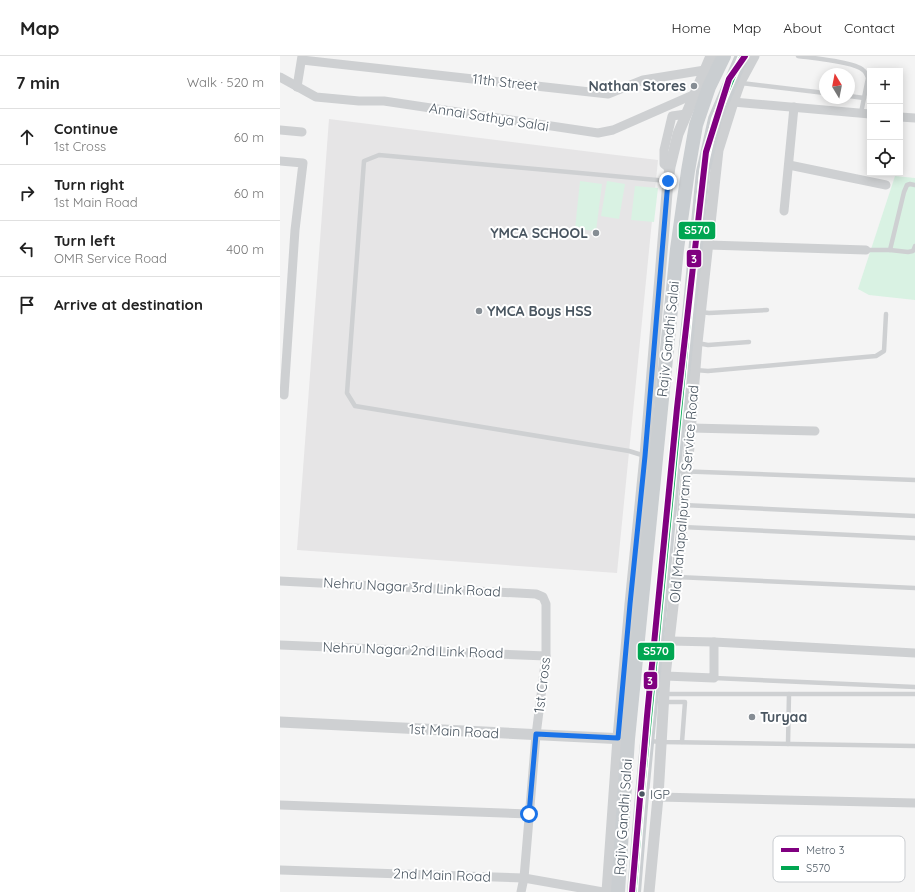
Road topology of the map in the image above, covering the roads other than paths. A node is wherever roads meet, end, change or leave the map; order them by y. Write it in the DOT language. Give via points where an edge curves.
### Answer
graph roads {
  1 [pos="711,56"];
  2 [pos="724,56"];
  3 [pos="742,56"];
  4 [pos="754,56"];
  5 [pos="798,56"];
  6 [pos="302,58"];
  7 [pos="705,70"];
  8 [pos="280,77"];
  9 [pos="297,87"];
  10 [pos="734,93"];
  11 [pos="819,93"];
  12 [pos="695,94"];
  13 [pos="855,97"];
  14 [pos="864,98"];
  15 [pos="794,107"];
  16 [pos="866,114"];
  17 [pos="903,117"];
  18 [pos="915,118"];
  19 [pos="280,130"];
  20 [pos="302,132"];
  21 [pos="280,161"];
  22 [pos="789,165"];
  23 [pos="668,181"];
  24 [pos="886,185"];
  25 [pos="915,185"];
  26 [pos="784,211"];
  27 [pos="708,245"];
  28 [pos="915,246"];
  29 [pos="866,250"];
  30 [pos="890,250"];
  31 [pos="767,310"];
  32 [pos="701,312"];
  33 [pos="886,314"];
  34 [pos="749,342"];
  35 [pos="697,344"];
  36 [pos="695,370"];
  37 [pos="284,395"];
  38 [pos="662,407"];
  39 [pos="680,409"];
  40 [pos="691,428"];
  41 [pos="814,431"];
  42 [pos="645,456"];
  43 [pos="680,471"];
  44 [pos="915,480"];
  45 [pos="683,506"];
  46 [pos="915,516"];
  47 [pos="682,527"];
  48 [pos="915,538"];
  49 [pos="677,577"];
  50 [pos="280,581"];
  51 [pos="915,588"];
  52 [pos="543,597"];
  53 [pos="670,641"];
  54 [pos="714,642"];
  55 [pos="280,645"];
  56 [pos="915,653"];
  57 [pos="546,656"];
  58 [pos="630,667"];
  59 [pos="660,672"];
  60 [pos="714,678"];
  61 [pos="628,687"];
  62 [pos="915,687"];
  63 [pos="685,694"];
  64 [pos="789,694"];
  65 [pos="915,694"];
  66 [pos="660,695"];
  67 [pos="685,702"];
  68 [pos="280,722"];
  69 [pos="536,734"];
  70 [pos="623,738"];
  71 [pos="647,741"];
  72 [pos="662,742"];
  73 [pos="682,742"];
  74 [pos="788,744"];
  75 [pos="915,746"];
  76 [pos="658,797"];
  77 [pos="915,803"];
  78 [pos="280,805"];
  79 [pos="529,814"];
  80 [pos="612,821"];
  81 [pos="622,836"];
  82 [pos="280,870"];
  83 [pos="524,878"];
  84 [pos="521,892"];
  85 [pos="603,892"];
  86 [pos="607,892"];
  87 [pos="618,892"];
  88 [pos="634,892"];
  89 [pos="648,892"];
  1 -- 7 [label="street"];
  2 -- 38 [label="main road, Rajiv Gandhi Salai" via="709,87 696,125 677,249"];
  3 -- 10 [label="main road, Rajiv Gandhi Salai"];
  4 -- 10 [label="street, Old Mahapalipuram Service Road"];
  5 -- 14 [label="lane" via="863,69 868,78"];
  6 -- 7 [label="street, 11th Street" via="608,94 643,80"];
  6 -- 9 [label="street"];
  7 -- 12 [label="street"];
  8 -- 9 [label="street, Annai Sathya Salai"];
  9 -- 12 [label="street, Annai Sathya Salai" via="316,97 384,100 598,133 613,130"];
  10 -- 11 [label="lane"];
  10 -- 15 [label="street"];
  10 -- 27 [label="street, Old Mahapalipuram Service Road" via="718,150"];
  10 -- 39 [label="main road, Rajiv Gandhi Salai" via="716,119 702,172"];
  12 -- 23 [label="street" via="678,134"];
  13 -- 14 [label="lane"];
  14 -- 16 [label="lane"];
  15 -- 16 [label="street"];
  15 -- 22 [label="street"];
  17 -- 18 [label="street"];
  19 -- 20 [label="street"];
  21 -- 37 [label="street" via="303,163 295,230"];
  22 -- 24 [label="street"];
  22 -- 26 [label="street"];
  23 -- 42 [label="street"];
  23 -- 42 [label="lane" via="379,155 364,161 347,394 355,406"];
  25 -- 30 [label="lane" via="908,185 904,192"];
  27 -- 29 [label="street"];
  27 -- 32 [label="street, Old Mahapalipuram Service Road"];
  28 -- 30 [label="lane" via="913,251 908,252"];
  29 -- 30 [label="lane"];
  31 -- 32 [label="lane"];
  32 -- 35 [label="street, Old Mahapalipuram Service Road"];
  33 -- 36 [label="lane" via="884,351 876,356"];
  34 -- 35 [label="lane"];
  35 -- 36 [label="street, Old Mahapalipuram Service Road"];
  36 -- 40 [label="street, Old Mahapalipuram Service Road"];
  38 -- 39 [label="main road"];
  38 -- 58 [label="main road, Rajiv Gandhi Salai"];
  39 -- 43 [label="main road, Rajiv Gandhi Salai"];
  40 -- 41 [label="street"];
  40 -- 43 [label="street, Old Mahapalipuram Service Road"];
  42 -- 58 [label="street" via="630,604"];
  43 -- 44 [label="lane"];
  43 -- 45 [label="street, Old Mahapalipuram Service Road"];
  43 -- 59 [label="main road, Rajiv Gandhi Salai"];
  45 -- 46 [label="lane"];
  45 -- 47 [label="street, Old Mahapalipuram Service Road"];
  47 -- 48 [label="lane"];
  47 -- 49 [label="street, Old Mahapalipuram Service Road"];
  49 -- 51 [label="lane"];
  49 -- 53 [label="street, Old Mahapalipuram Service Road"];
  50 -- 52 [label="street, Nehru Nagar 3rd Link Road" via="536,594"];
  52 -- 57 [label="street, 1st Cross" via="546,604"];
  53 -- 54 [label="street"];
  53 -- 59 [label="street, Old Mahapalipuram Service Road"];
  54 -- 56 [label="street"];
  54 -- 60 [label="street"];
  55 -- 57 [label="street, Nehru Nagar 2nd Link Road"];
  57 -- 69 [label="street, 1st Cross"];
  58 -- 59 [label="main road"];
  58 -- 61 [label="main road, Rajiv Gandhi Salai"];
  59 -- 60 [label="street"];
  59 -- 66 [label="main road, Rajiv Gandhi Salai"];
  60 -- 62 [label="lane"];
  61 -- 66 [label="main road"];
  61 -- 70 [label="main road, Rajiv Gandhi Salai"];
  63 -- 64 [label="lane"];
  63 -- 66 [label="lane"];
  63 -- 67 [label="lane"];
  64 -- 65 [label="lane"];
  64 -- 74 [label="lane"];
  66 -- 67 [label="lane"];
  66 -- 71 [label="main road, Rajiv Gandhi Salai"];
  66 -- 72 [label="street"];
  67 -- 73 [label="lane"];
  68 -- 69 [label="street, 1st Main Road"];
  69 -- 70 [label="street, 1st Main Road"];
  69 -- 79 [label="street, 1st Cross"];
  70 -- 80 [label="street"];
  70 -- 81 [label="main road, Rajiv Gandhi Salai"];
  71 -- 72 [label="lane"];
  71 -- 88 [label="main road, Rajiv Gandhi Salai"];
  72 -- 73 [label="lane"];
  72 -- 76 [label="street"];
  73 -- 74 [label="lane"];
  74 -- 75 [label="lane"];
  76 -- 77 [label="street"];
  76 -- 89 [label="street"];
  78 -- 79 [label="street"];
  79 -- 83 [label="street, 1st Cross"];
  80 -- 81 [label="main road"];
  80 -- 86 [label="street"];
  81 -- 87 [label="main road, Rajiv Gandhi Salai"];
  82 -- 83 [label="street, 2nd Main Road"];
  83 -- 84 [label="street, 1st Cross"];
  83 -- 85 [label="street, 2nd Main Road"];
}
